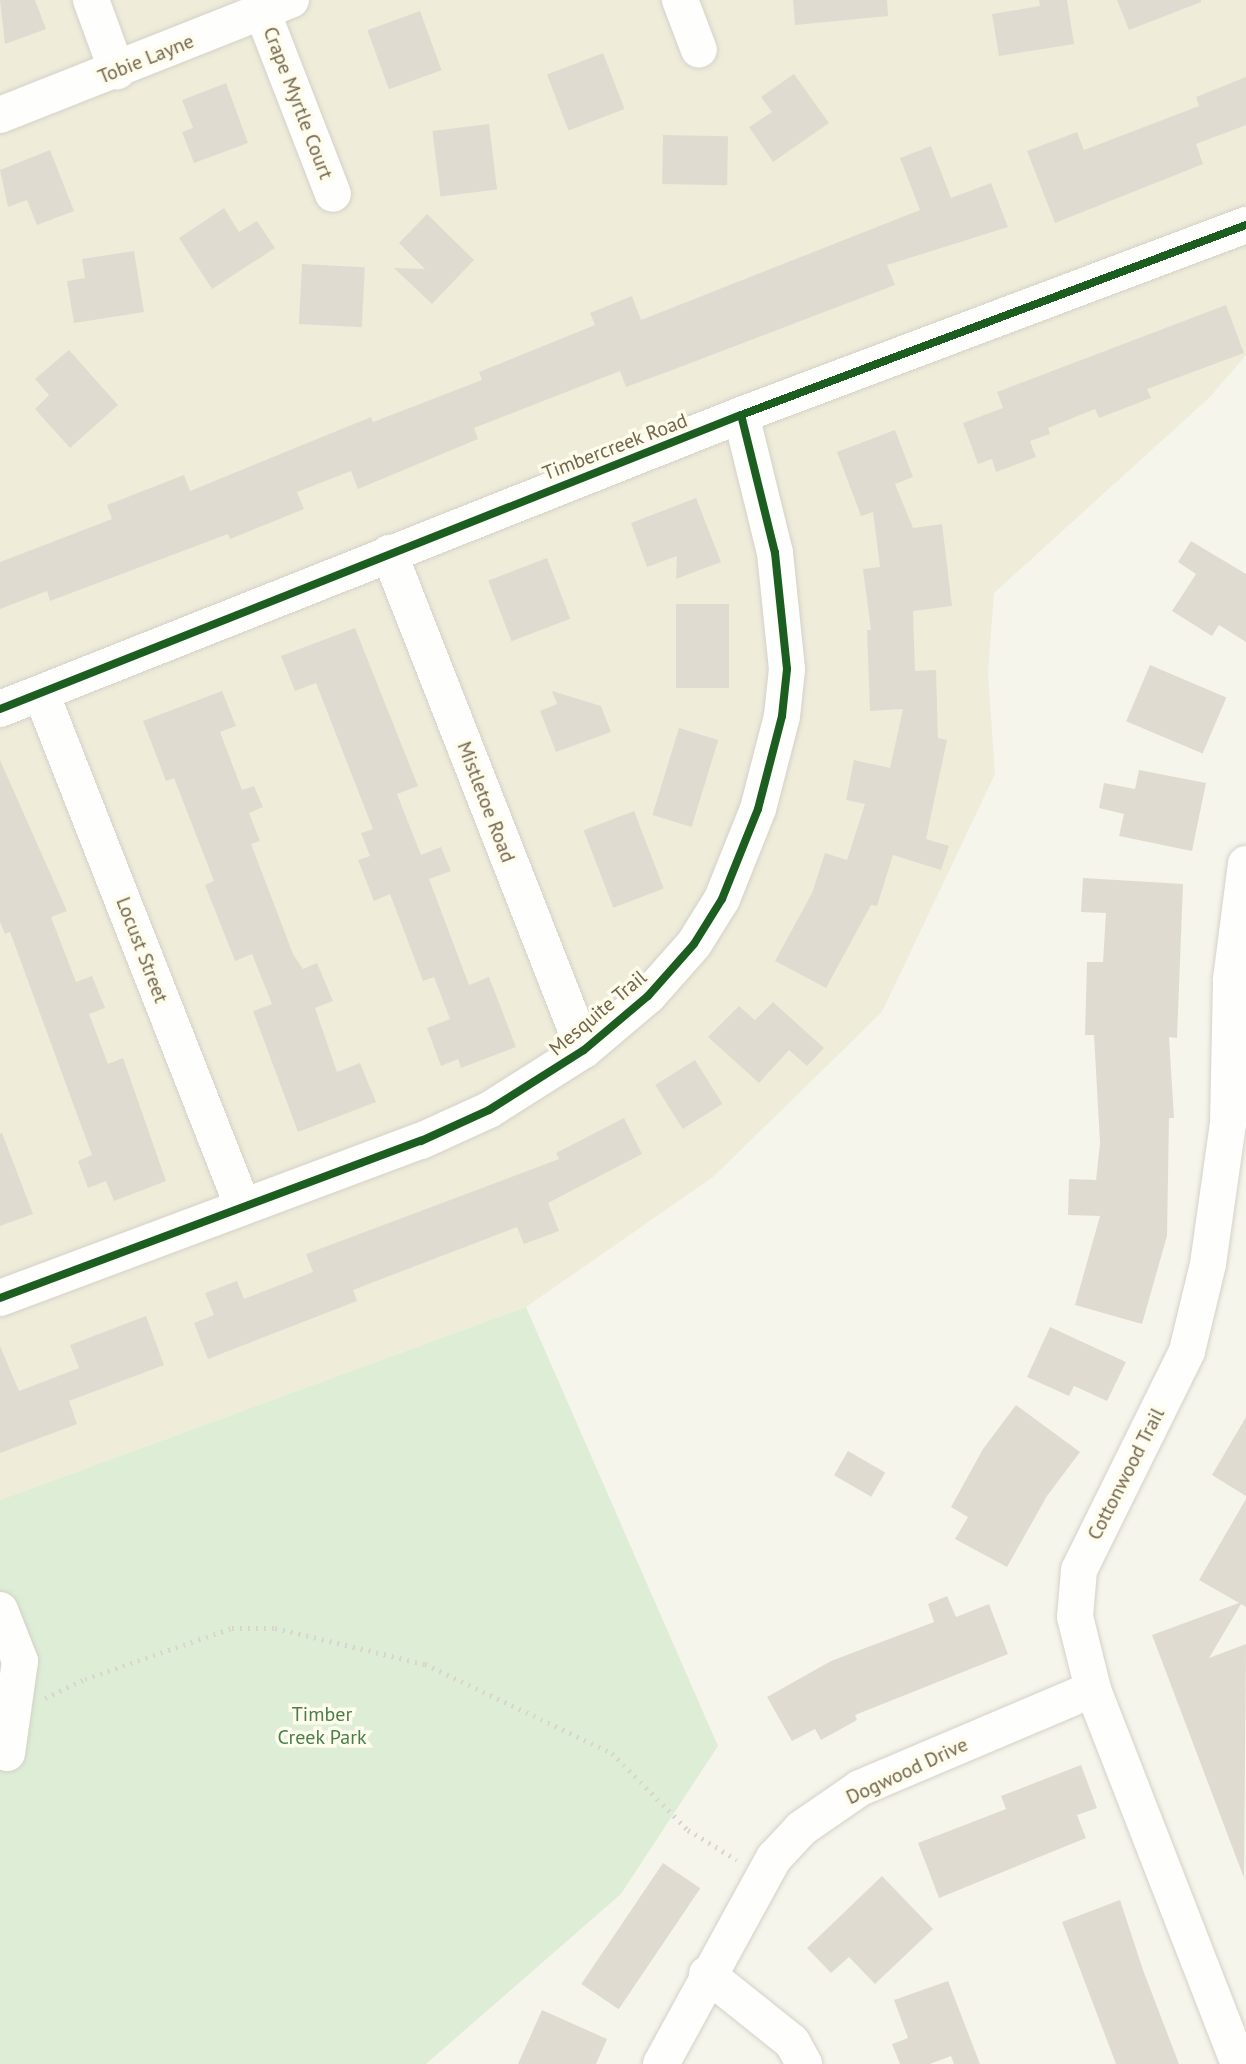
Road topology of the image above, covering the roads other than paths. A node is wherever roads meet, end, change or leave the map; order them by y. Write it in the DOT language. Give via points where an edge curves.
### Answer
graph roads {
  1 [pos="91,0"];
  2 [pos="680,0"];
  3 [pos="277,6"];
  4 [pos="699,50"];
  5 [pos="117,71"];
  6 [pos="0,115"];
  7 [pos="333,194"];
  8 [pos="1246,225"];
  9 [pos="741,415"];
  10 [pos="389,553"];
  11 [pos="41,693"];
  12 [pos="0,709"];
  13 [pos="1246,864"];
  14 [pos="1238,997"];
  15 [pos="584,1050"];
  16 [pos="243,1207"];
  17 [pos="0,1298"];
  18 [pos="0,1610"];
  19 [pos="1093,1689"];
  20 [pos="7,1753"];
  21 [pos="707,1974"];
  22 [pos="1239,2050"];
  23 [pos="661,2064"];
  24 [pos="804,2064"];
  1 -- 5 [label="street"];
  2 -- 4 [label="street"];
  3 -- 5 [label="street, Tobie Layne"];
  3 -- 7 [label="street, Crape Myrtle Court"];
  5 -- 6 [label="street, Tobie Layne"];
  8 -- 9 [label="street, Timbercreek Road"];
  9 -- 10 [label="street, Timbercreek Road"];
  9 -- 15 [label="street, Mesquite Trail" via="785,617 782,716 758,809 722,899 694,944 648,996"];
  10 -- 11 [label="street, Timbercreek Road"];
  10 -- 15 [label="street, Mistletoe Road"];
  11 -- 12 [label="street, Timbercreek Road"];
  11 -- 16 [label="street, Locust Street"];
  13 -- 14 [label="street, Cottonwood Trail"];
  14 -- 19 [label="street, Cottonwood Trail" via="1228,1124 1208,1264 1187,1351 1079,1570 1075,1617"];
  15 -- 16 [label="street, Mesquite Trail" via="489,1110"];
  16 -- 17 [label="street, Mesquite Trail"];
  18 -- 20 [label="street" via="20,1661"];
  19 -- 21 [label="street, Dogwood Drive" via="860,1788 802,1828 774,1858"];
  19 -- 22 [label="street, Cottonwood Trail"];
  21 -- 23 [label="street, Dogwood Drive"];
  21 -- 24 [label="street" via="792,2042"];
}
